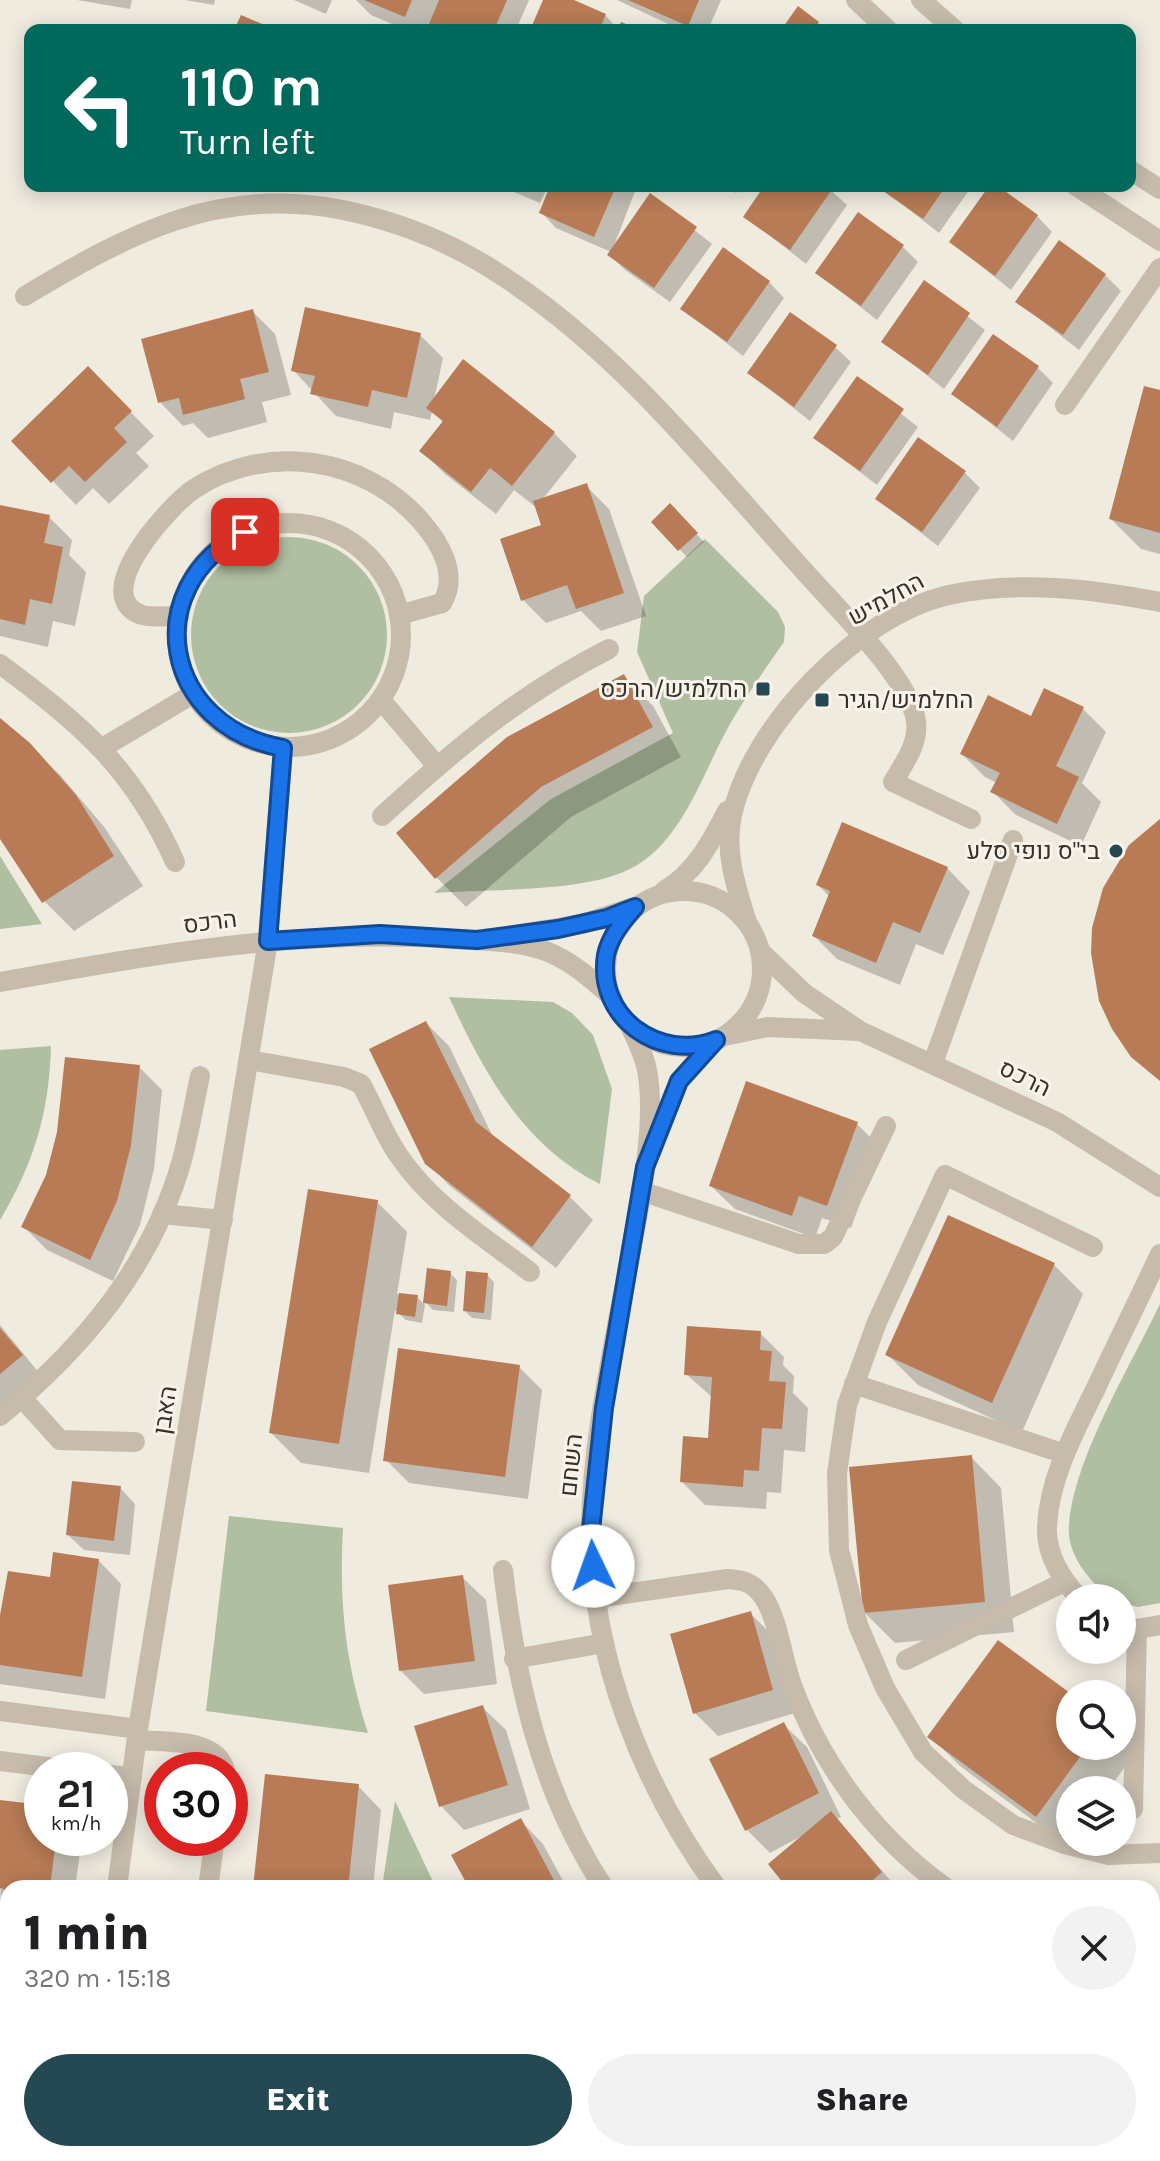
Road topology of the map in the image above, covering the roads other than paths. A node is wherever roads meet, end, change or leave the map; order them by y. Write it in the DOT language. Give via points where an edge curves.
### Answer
graph roads {
  1 [pos="856,0"];
  2 [pos="921,0"];
  3 [pos="882,24"];
  4 [pos="948,24"];
  5 [pos="1136,174"];
  6 [pos="1160,189"];
  7 [pos="1085,192"];
  8 [pos="1160,241"];
  9 [pos="1160,268"];
  10 [pos="25,296"];
  11 [pos="1065,405"];
  12 [pos="1160,602"];
  13 [pos="399,615"];
  14 [pos="179,616"];
  15 [pos="864,638"];
  16 [pos="609,649"];
  17 [pos="0,664"];
  18 [pos="193,694"];
  19 [pos="381,700"];
  20 [pos="102,748"];
  21 [pos="283,748"];
  22 [pos="437,766"];
  23 [pos="746,776"];
  24 [pos="382,816"];
  25 [pos="971,819"];
  26 [pos="1013,840"];
  27 [pos="175,862"];
  28 [pos="659,894"];
  29 [pos="635,907"];
  30 [pos="747,922"];
  31 [pos="477,940"];
  32 [pos="268,941"];
  33 [pos="762,953"];
  34 [pos="0,982"];
  35 [pos="612,997"];
  36 [pos="629,1024"];
  37 [pos="860,1031"];
  38 [pos="722,1038"];
  39 [pos="249,1060"];
  40 [pos="933,1063"];
  41 [pos="200,1076"];
  42 [pos="886,1126"];
  43 [pos="645,1167"];
  44 [pos="1160,1187"];
  45 [pos="641,1191"];
  46 [pos="162,1214"];
  47 [pos="223,1220"];
  48 [pos="1093,1247"];
  49 [pos="1160,1254"];
  50 [pos="530,1272"];
  51 [pos="854,1384"];
  52 [pos="22,1398"];
  53 [pos="0,1416"];
  54 [pos="135,1442"];
  55 [pos="1065,1454"];
  56 [pos="503,1570"];
  57 [pos="1064,1582"];
  58 [pos="596,1598"];
  59 [pos="1160,1625"];
  60 [pos="1136,1627"];
  61 [pos="604,1643"];
  62 [pos="514,1659"];
  63 [pos="906,1660"];
  64 [pos="1131,1664"];
  65 [pos="0,1711"];
  66 [pos="138,1734"];
  67 [pos="214,1752"];
  68 [pos="0,1761"];
  69 [pos="24,1764"];
  70 [pos="1132,1776"];
  71 [pos="128,1777"];
  72 [pos="132,1777"];
  73 [pos="1160,1853"];
  74 [pos="212,1856"];
  75 [pos="118,1880"];
  76 [pos="209,1880"];
  77 [pos="600,1880"];
  78 [pos="712,1880"];
  79 [pos="936,1880"];
  1 -- 3 [label="street"];
  2 -- 4 [label="street"];
  5 -- 6 [label="street"];
  7 -- 8 [label="street"];
  9 -- 11 [label="street"];
  10 -- 15 [label="street" via="108,246 206,212 291,203 340,209 406,227 505,277 575,331 707,462"];
  12 -- 15 [label="street, החלמיש" via="1082,589 994,588 947,595"];
  13 -- 14 [label="street" via="386,579 363,550 328,529 290,522 245,532 212,553 185,594"];
  13 -- 14 [label="street" via="442,603 449,572 440,547 403,503 376,484 318,462 290,460 221,474 169,508 149,532 127,570 129,605 142,615"];
  13 -- 19 [label="street" via="400,649"];
  14 -- 18 [label="street" via="179,656"];
  15 -- 23 [label="street, החלמיש" via="811,681"];
  15 -- 25 [label="street" via="911,700 917,723 914,746 893,782"];
  16 -- 22 [label="street" via="518,701"];
  17 -- 20 [label="street"];
  18 -- 20 [label="street"];
  18 -- 21 [label="street" via="236,735"];
  19 -- 21 [label="street" via="362,721 332,739"];
  19 -- 22 [label="street"];
  20 -- 27 [label="street" via="155,818"];
  21 -- 32 [label="street, האבן"];
  22 -- 24 [label="street"];
  23 -- 28 [label="street, החלמיש" via="696,864 683,880"];
  23 -- 30 [label="street, החלמיש" via="732,815 729,844"];
  26 -- 40 [label="street"];
  28 -- 29 [label="street"];
  28 -- 30 [label="street" via="686,890 713,895"];
  29 -- 31 [label="street, הרכס" via="558,929"];
  29 -- 35 [label="street" via="617,928 606,954"];
  30 -- 33 [label="street"];
  31 -- 32 [label="street, הרכס" via="380,934"];
  31 -- 35 [label="street, הרכס" via="548,952 575,966"];
  32 -- 34 [label="street, הרכס"];
  32 -- 39 [label="street, האבן"];
  33 -- 37 [label="street, הרכס" via="804,993"];
  33 -- 38 [label="street" via="762,981 747,1017"];
  35 -- 36 [label="street"];
  36 -- 38 [label="street" via="657,1043 674,1047"];
  36 -- 43 [label="street, השחם" via="647,1071"];
  37 -- 38 [label="street, הרכס" via="768,1027"];
  37 -- 40 [label="street, הרכס"];
  38 -- 43 [label="street, השחם" via="679,1081"];
  39 -- 47 [label="street, האבן"];
  39 -- 50 [label="street" via="361,1084 397,1154 417,1179"];
  40 -- 44 [label="street, הרכס" via="1057,1122"];
  41 -- 46 [label="street" via="181,1162"];
  42 -- 45 [label="street" via="833,1237 824,1244 799,1244"];
  43 -- 45 [label="street, השחם"];
  45 -- 58 [label="street, השחם" via="594,1495"];
  46 -- 47 [label="street"];
  46 -- 52 [label="street" via="136,1268 99,1322"];
  47 -- 66 [label="street, האבן"];
  48 -- 51 [label="street" via="945,1175"];
  49 -- 55 [label="street"];
  51 -- 55 [label="street"];
  51 -- 73 [label="street" via="837,1473 839,1550 858,1625 885,1688 923,1752 1013,1825 1109,1855"];
  52 -- 53 [label="street"];
  52 -- 54 [label="street" via="60,1440"];
  55 -- 57 [label="street" via="1047,1527 1050,1554"];
  56 -- 62 [label="street"];
  57 -- 63 [label="street"];
  58 -- 61 [label="street, השחם"];
  58 -- 79 [label="street" via="728,1579 756,1588 766,1600 793,1687 841,1784 905,1855"];
  59 -- 60 [label="street"];
  61 -- 62 [label="street"];
  61 -- 78 [label="street, השחם" via="644,1760"];
  62 -- 77 [label="street" via="543,1763"];
  64 -- 70 [label="street"];
  65 -- 66 [label="street"];
  66 -- 67 [label="street"];
  66 -- 72 [label="street, האבן"];
  68 -- 69 [label="street"];
  71 -- 72 [label="street"];
  72 -- 75 [label="street, האבן"];
  74 -- 76 [label="street"];
}
